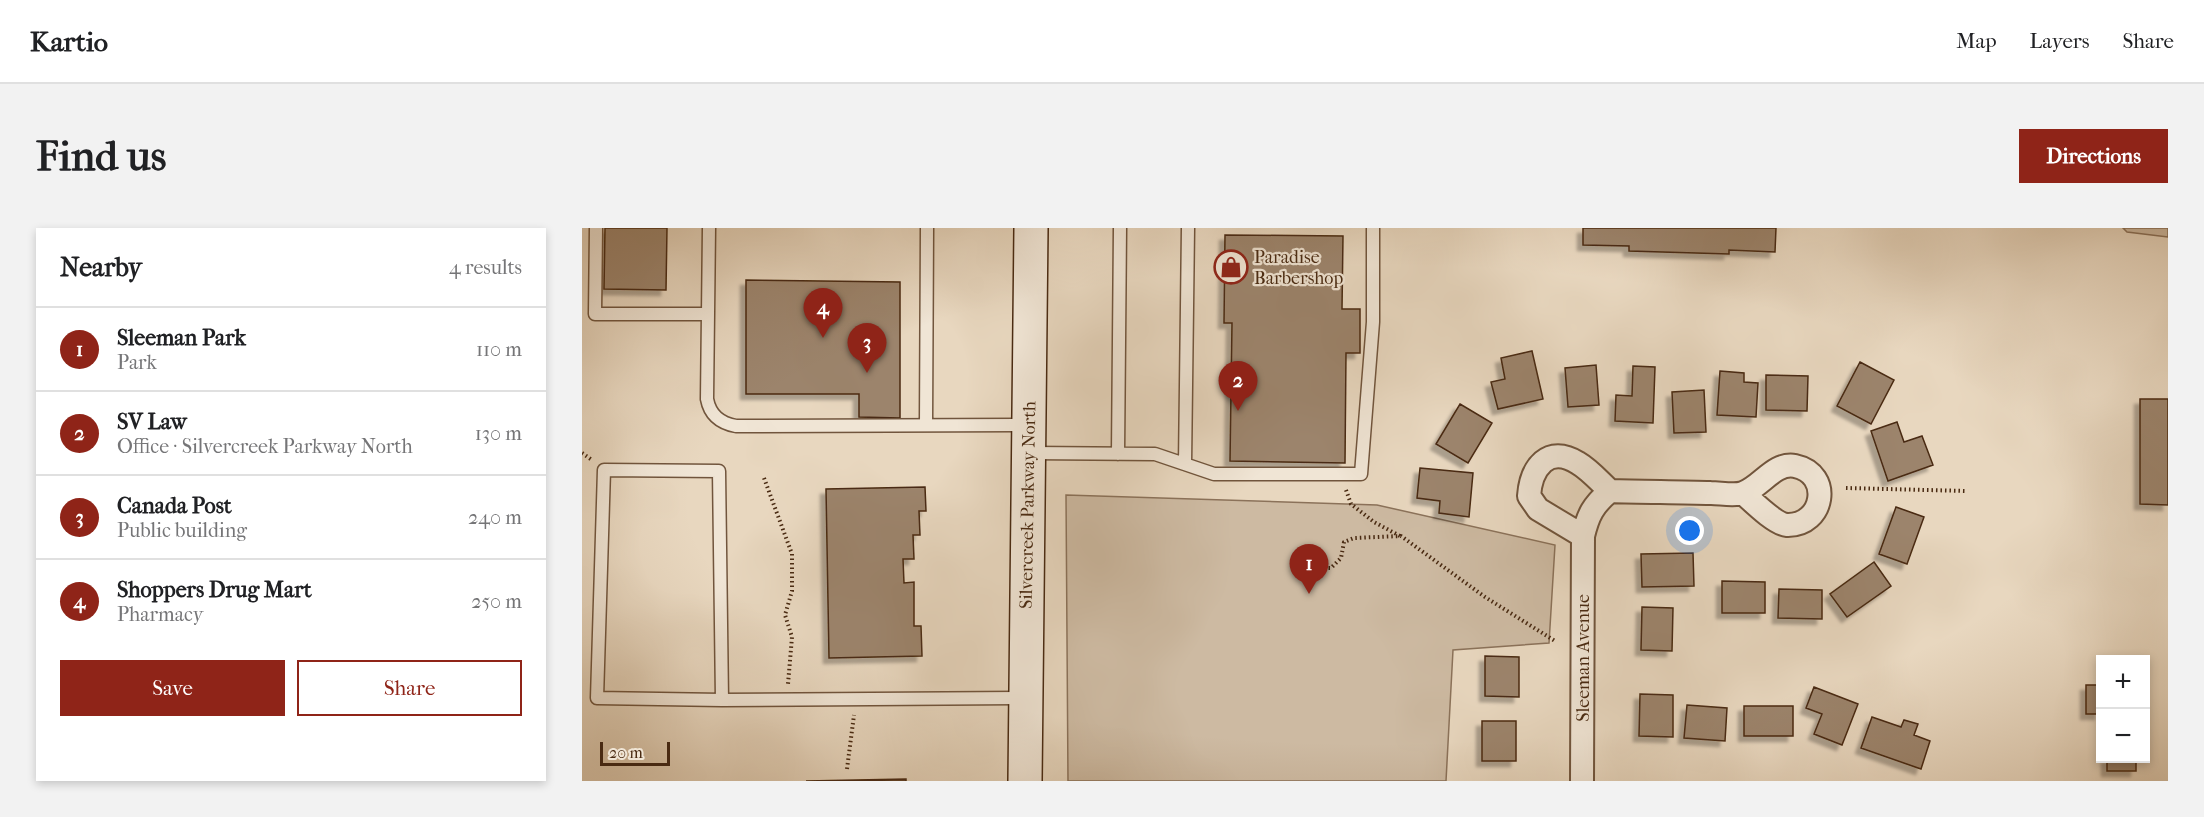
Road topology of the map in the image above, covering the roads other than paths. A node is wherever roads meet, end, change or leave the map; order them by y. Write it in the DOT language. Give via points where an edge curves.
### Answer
graph roads {
  1 [pos="596,228"];
  2 [pos="708,228"];
  3 [pos="927,228"];
  4 [pos="1031,228"];
  5 [pos="1120,228"];
  6 [pos="1188,228"];
  7 [pos="1373,228"];
  8 [pos="708,314"];
  9 [pos="926,425"];
  10 [pos="1029,439"];
  11 [pos="1118,454"];
  12 [pos="1185,464"];
  13 [pos="1610,491"];
  14 [pos="1743,493"];
  15 [pos="1583,536"];
  16 [pos="1026,698"];
  17 [pos="722,700"];
  18 [pos="1025,781"];
  19 [pos="1582,781"];
  1 -- 8 [label="lane" via="595,314"];
  2 -- 8 [label="lane"];
  3 -- 9 [label="lane"];
  4 -- 10 [label="main road, Silvercreek Parkway North"];
  5 -- 11 [label="lane"];
  6 -- 12 [label="lane"];
  7 -- 12 [label="lane" via="1373,322 1361,474 1214,474"];
  8 -- 9 [label="lane" via="707,399 715,417 726,424"];
  9 -- 10 [label="lane"];
  10 -- 11 [label="lane"];
  10 -- 16 [label="main road, Silvercreek Parkway North"];
  11 -- 12 [label="lane" via="1155,454"];
  13 -- 14 [label="street"];
  13 -- 15 [label="street, Sleeman Avenue" via="1588,517"];
  13 -- 15 [label="street" via="1578,462 1562,457 1547,458 1536,468 1529,496 1538,509"];
  15 -- 19 [label="street, Sleeman Avenue"];
  16 -- 17 [label="lane"];
  16 -- 18 [label="main road, Silvercreek Parkway North"];
  17 -- 17 [label="lane" via="597,698 604,470 719,471"];
}
